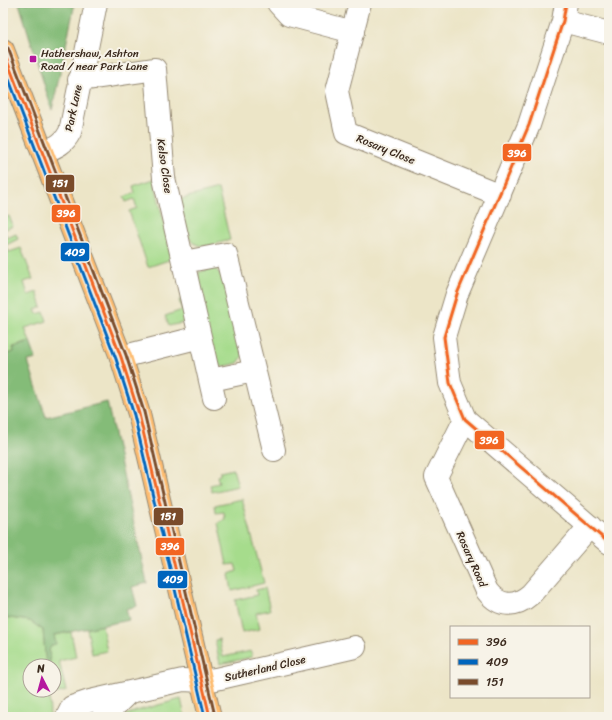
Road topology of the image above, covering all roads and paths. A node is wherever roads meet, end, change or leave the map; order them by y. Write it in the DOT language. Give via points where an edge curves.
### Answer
graph roads {
  1 [pos="96,3"];
  2 [pos="278,3"];
  3 [pos="360,3"];
  4 [pos="564,12"];
  5 [pos="353,32"];
  6 [pos="609,33"];
  7 [pos="3,50"];
  8 [pos="79,80"];
  9 [pos="44,152"];
  10 [pos="500,195"];
  11 [pos="184,262"];
  12 [pos="200,337"];
  13 [pos="122,357"];
  14 [pos="254,371"];
  15 [pos="465,419"];
  16 [pos="274,450"];
  17 [pos="590,526"];
  18 [pos="609,544"];
  19 [pos="355,647"];
  20 [pos="202,681"];
  21 [pos="128,693"];
  22 [pos="67,717"];
  23 [pos="103,717"];
  24 [pos="210,717"];
  1 -- 8 [label="street, Park Lane"];
  2 -- 5 [label="street" via="289,15"];
  3 -- 5 [label="street, Rosary Close"];
  4 -- 6 [label="street"];
  4 -- 10 [label="street" via="529,125"];
  5 -- 10 [label="street, Rosary Close" via="337,91 346,133"];
  7 -- 9 [label="highway"];
  8 -- 9 [label="street, Park Lane" via="68,136 58,146"];
  8 -- 11 [label="street, Kelso Close" via="155,69 164,178"];
  9 -- 13 [label="highway"];
  10 -- 15 [label="street" via="457,294 444,337 450,383"];
  11 -- 12 [label="street, Kelso Close"];
  11 -- 14 [label="street" via="226,254"];
  12 -- 13 [label="street"];
  12 -- 14 [label="street, Kelso Close" via="213,389"];
  13 -- 20 [label="highway" via="139,414"];
  14 -- 16 [label="street"];
  15 -- 17 [label="street"];
  15 -- 17 [label="street, Rosary Road" via="436,477 493,600 512,604 532,594"];
  17 -- 18 [label="street"];
  19 -- 20 [label="street, Sutherland Close"];
  20 -- 21 [label="street, Sutherland Close" via="183,680"];
  20 -- 24 [label="highway"];
  21 -- 22 [label="street, Sutherland Close" via="72,707"];
  21 -- 23 [label="street"];
}
